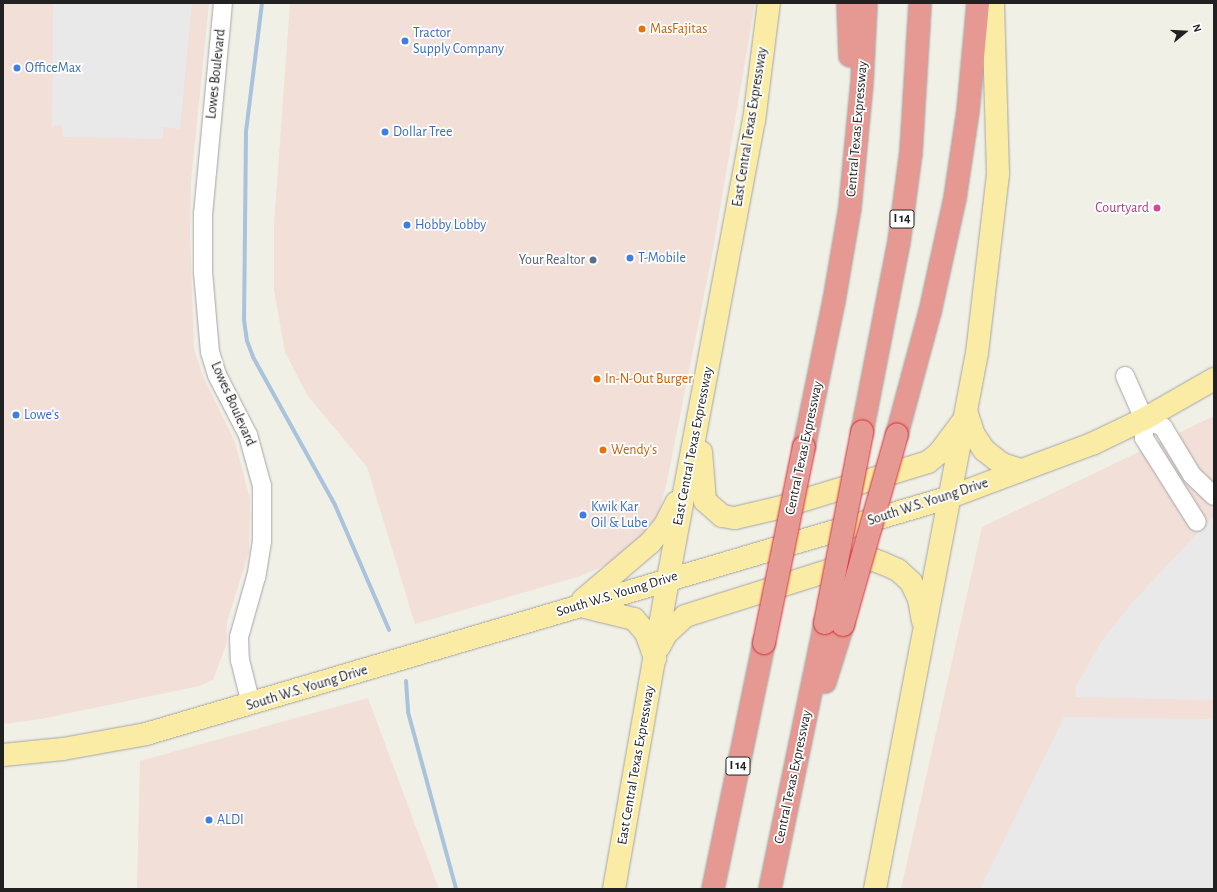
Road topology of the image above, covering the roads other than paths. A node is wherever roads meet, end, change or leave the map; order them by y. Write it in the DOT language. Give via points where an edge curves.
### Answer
graph roads {
  1 [pos="223,3"];
  2 [pos="769,3"];
  3 [pos="848,3"];
  4 [pos="866,3"];
  5 [pos="920,3"];
  6 [pos="978,3"];
  7 [pos="993,3"];
  8 [pos="850,207"];
  9 [pos="1125,376"];
  10 [pos="1214,379"];
  11 [pos="701,406"];
  12 [pos="967,414"];
  13 [pos="1144,419"];
  14 [pos="1021,470"];
  15 [pos="686,484"];
  16 [pos="1214,496"];
  17 [pos="950,497"];
  18 [pos="1197,522"];
  19 [pos="668,579"];
  20 [pos="576,606"];
  21 [pos="834,624"];
  22 [pos="924,628"];
  23 [pos="656,654"];
  24 [pos="251,704"];
  25 [pos="3,756"];
  26 [pos="614,889"];
  27 [pos="713,889"];
  28 [pos="770,889"];
  29 [pos="874,889"];
  1 -- 24 [label="street, Lowes Boulevard" via="203,213 203,272 210,352 217,375 248,435 262,486 262,541 256,577 239,637 240,660"];
  2 -- 11 [label="main road, East Central Texas Expressway" via="754,121"];
  3 -- 8 [label="highway"];
  4 -- 8 [label="highway, Central Texas Expressway / I 14" via="862,82"];
  5 -- 21 [label="highway, Central Texas Expressway / I 14, bridge" via="911,152 899,242 862,432"];
  6 -- 21 [label="highway, bridge" via="968,111 955,198 930,312 897,434"];
  7 -- 12 [label="main road" via="998,173 977,353"];
  8 -- 27 [label="highway, Central Texas Expressway / I 14, bridge" via="834,301"];
  9 -- 13 [label="street"];
  10 -- 13 [label="main road, South W.S. Young Drive"];
  11 -- 12 [label="main road" via="702,484 706,501 722,516 735,518 778,508 928,462 944,447"];
  11 -- 15 [label="main road, East Central Texas Expressway"];
  12 -- 14 [label="main road" via="974,435 984,450 1002,464"];
  12 -- 17 [label="main road"];
  13 -- 14 [label="main road, South W.S. Young Drive" via="1092,444"];
  13 -- 16 [label="street" via="1163,427 1192,475"];
  13 -- 18 [label="street" via="1144,438"];
  14 -- 17 [label="main road, South W.S. Young Drive"];
  15 -- 19 [label="main road, East Central Texas Expressway"];
  15 -- 20 [label="main road" via="664,525 650,543"];
  17 -- 19 [label="main road, South W.S. Young Drive"];
  17 -- 22 [label="main road"];
  19 -- 20 [label="main road, South W.S. Young Drive"];
  19 -- 23 [label="main road, East Central Texas Expressway"];
  20 -- 23 [label="main road" via="634,619 646,633"];
  20 -- 24 [label="main road, South W.S. Young Drive"];
  21 -- 28 [label="highway, Central Texas Expressway / I 14" via="789,796"];
  22 -- 23 [label="main road" via="919,599 911,582 898,570 882,563 874,560 859,561 685,616 666,634"];
  22 -- 29 [label="main road"];
  23 -- 26 [label="main road, East Central Texas Expressway"];
  24 -- 25 [label="main road, South W.S. Young Drive" via="146,734 64,750"];
}
